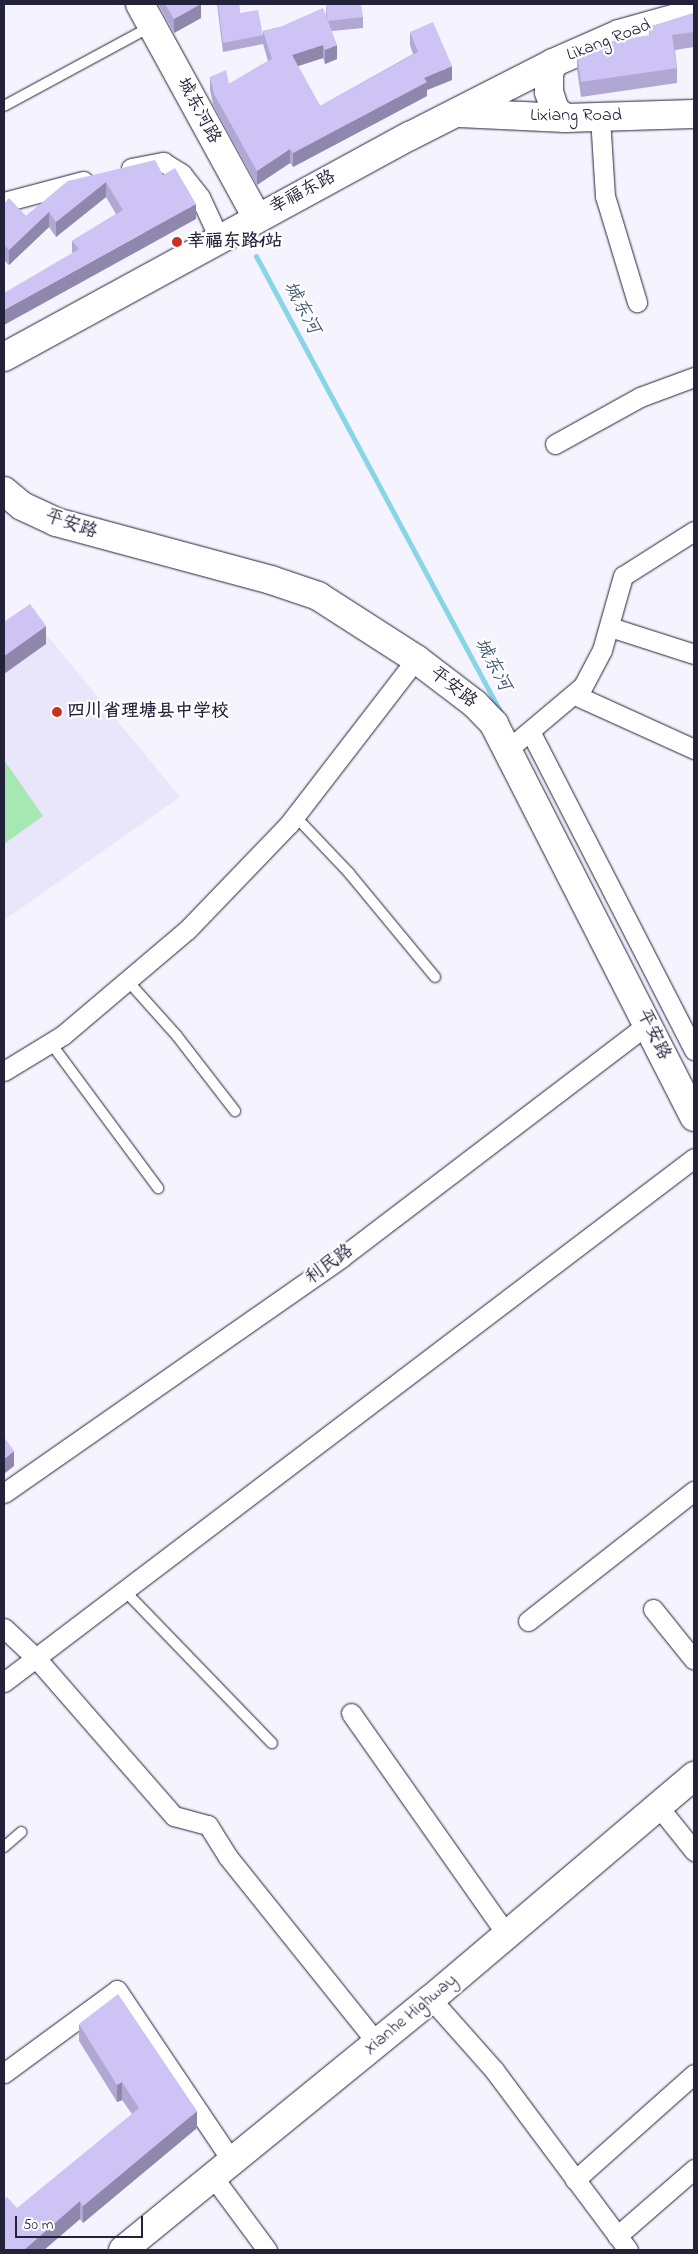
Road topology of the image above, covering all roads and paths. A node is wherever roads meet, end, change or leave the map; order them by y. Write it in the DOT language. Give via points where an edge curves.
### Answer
graph roads {
  1 [pos="692,10"];
  2 [pos="146,15"];
  3 [pos="553,63"];
  4 [pos="4,106"];
  5 [pos="458,113"];
  6 [pos="694,114"];
  7 [pos="600,117"];
  8 [pos="565,118"];
  9 [pos="4,202"];
  10 [pos="257,218"];
  11 [pos="220,240"];
  12 [pos="637,302"];
  13 [pos="4,357"];
  14 [pos="694,377"];
  15 [pos="555,444"];
  16 [pos="4,491"];
  17 [pos="694,531"];
  18 [pos="610,626"];
  19 [pos="694,654"];
  20 [pos="416,659"];
  21 [pos="575,695"];
  22 [pos="517,742"];
  23 [pos="694,749"];
  24 [pos="295,816"];
  25 [pos="435,976"];
  26 [pos="127,980"];
  27 [pos="647,1025"];
  28 [pos="50,1042"];
  29 [pos="694,1050"];
  30 [pos="4,1070"];
  31 [pos="235,1111"];
  32 [pos="694,1117"];
  33 [pos="694,1158"];
  34 [pos="158,1188"];
  35 [pos="694,1491"];
  36 [pos="4,1493"];
  37 [pos="124,1590"];
  38 [pos="653,1609"];
  39 [pos="528,1621"];
  40 [pos="4,1628"];
  41 [pos="36,1658"];
  42 [pos="694,1660"];
  43 [pos="4,1682"];
  44 [pos="351,1713"];
  45 [pos="272,1743"];
  46 [pos="694,1776"];
  47 [pos="658,1806"];
  48 [pos="21,1832"];
  49 [pos="4,1847"];
  50 [pos="694,1851"];
  51 [pos="507,1935"];
  52 [pos="431,1999"];
  53 [pos="377,2043"];
  54 [pos="4,2073"];
  55 [pos="694,2074"];
  56 [pos="223,2169"];
  57 [pos="694,2169"];
  58 [pos="575,2180"];
  59 [pos="623,2243"];
  60 [pos="123,2250"];
  61 [pos="267,2250"];
  1 -- 3 [label="main road, Likang Road" via="619,34"];
  2 -- 4 [label="lane"];
  2 -- 10 [label="main road, 城东河路"];
  3 -- 5 [label="main road, 幸福东路"];
  3 -- 8 [label="main road" via="549,92 555,110"];
  5 -- 8 [label="main road, Lixiang Road"];
  5 -- 10 [label="main road, 幸福东路"];
  6 -- 7 [label="main road, Lixiang Road"];
  7 -- 8 [label="main road, Lixiang Road"];
  7 -- 12 [label="street" via="605,196"];
  9 -- 11 [label="street" via="163,162 182,174 200,198"];
  10 -- 11 [label="main road, 幸福东路"];
  11 -- 13 [label="main road, 幸福东路"];
  14 -- 15 [label="street" via="640,396"];
  16 -- 20 [label="main road, 平安路" via="22,506 56,522 311,593 338,606"];
  17 -- 18 [label="street" via="623,576"];
  18 -- 19 [label="street"];
  18 -- 21 [label="street" via="592,670"];
  20 -- 22 [label="main road, 平安路" via="475,704"];
  20 -- 24 [label="street"];
  21 -- 22 [label="street"];
  21 -- 23 [label="street"];
  22 -- 27 [label="main road, 平安路"];
  22 -- 29 [label="street"];
  24 -- 25 [label="lane" via="349,873"];
  24 -- 26 [label="street" via="187,930"];
  26 -- 28 [label="street"];
  26 -- 31 [label="lane" via="177,1036"];
  27 -- 32 [label="main road, 平安路"];
  27 -- 36 [label="street, 利民路" via="334,1262"];
  28 -- 30 [label="street"];
  28 -- 34 [label="lane"];
  33 -- 37 [label="street"];
  35 -- 39 [label="street"];
  37 -- 41 [label="street"];
  37 -- 45 [label="lane"];
  38 -- 42 [label="street"];
  40 -- 41 [label="street"];
  41 -- 43 [label="street"];
  41 -- 53 [label="street" via="174,1816 208,1825 228,1857"];
  44 -- 51 [label="street"];
  46 -- 47 [label="main road, Xianhe Highway"];
  47 -- 50 [label="street"];
  47 -- 51 [label="main road, Xianhe Highway"];
  48 -- 49 [label="lane"];
  51 -- 52 [label="main road, Xianhe Highway"];
  52 -- 53 [label="main road, Xianhe Highway"];
  52 -- 58 [label="street" via="494,2070"];
  53 -- 56 [label="main road, Xianhe Highway"];
  54 -- 56 [label="street" via="117,1990"];
  55 -- 58 [label="street"];
  56 -- 60 [label="main road, Xianhe Highway"];
  56 -- 61 [label="street"];
  57 -- 59 [label="street"];
  58 -- 59 [label="street"];
}
